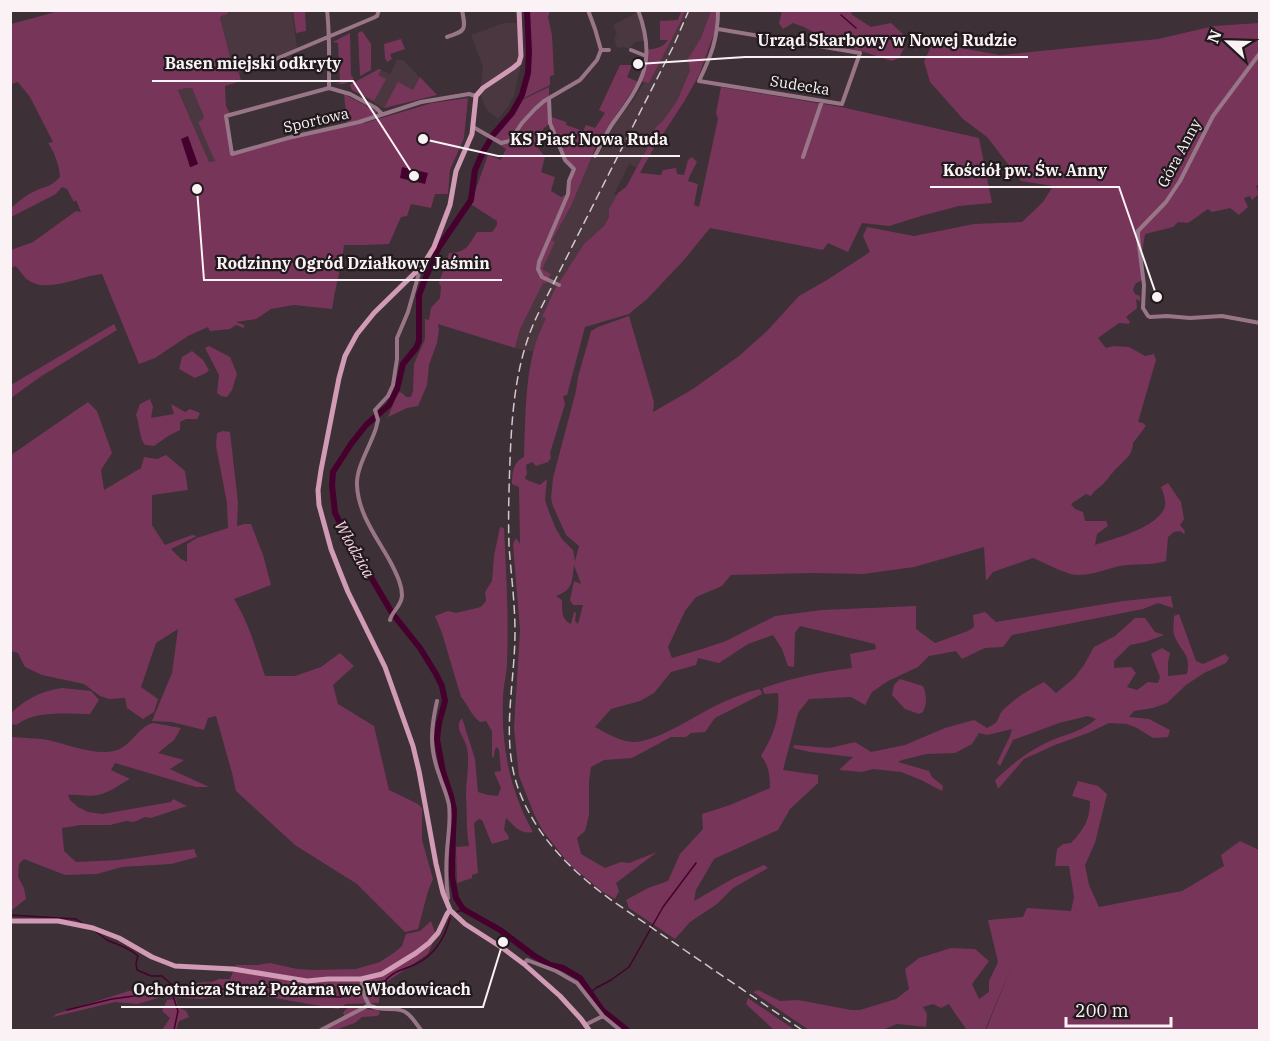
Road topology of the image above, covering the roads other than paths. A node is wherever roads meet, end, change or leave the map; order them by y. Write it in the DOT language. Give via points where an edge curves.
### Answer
graph roads {
  1 [pos="327,10"];
  2 [pos="379,10"];
  3 [pos="462,10"];
  4 [pos="519,10"];
  5 [pos="588,10"];
  6 [pos="638,10"];
  7 [pos="718,10"];
  8 [pos="718,29"];
  9 [pos="447,37"];
  10 [pos="328,38"];
  11 [pos="601,50"];
  12 [pos="609,50"];
  13 [pos="631,50"];
  14 [pos="1260,53"];
  15 [pos="646,56"];
  16 [pos="271,61"];
  17 [pos="329,88"];
  18 [pos="476,96"];
  19 [pos="549,98"];
  20 [pos="822,101"];
  21 [pos="382,114"];
  22 [pos="473,127"];
  23 [pos="595,156"];
  24 [pos="803,157"];
  25 [pos="417,271"];
  26 [pos="559,285"];
  27 [pos="1260,323"];
  28 [pos="390,618"];
  29 [pos="437,701"];
  30 [pos="448,898"];
  31 [pos="450,910"];
  32 [pos="10,921"];
  33 [pos="524,964"];
  34 [pos="362,982"];
  35 [pos="367,1003"];
  36 [pos="603,1016"];
  37 [pos="585,1024"];
  38 [pos="321,1030"];
  39 [pos="421,1030"];
  40 [pos="589,1030"];
  41 [pos="620,1030"];
  1 -- 10 [label="street"];
  2 -- 10 [label="street" via="377,16"];
  3 -- 9 [label="street" via="465,29"];
  4 -- 18 [label="street" via="519,63"];
  5 -- 11 [label="street"];
  6 -- 15 [label="street" via="644,25"];
  7 -- 8 [label="street"];
  8 -- 20 [label="street, Sudecka" via="699,81"];
  8 -- 20 [label="street, Sudecka" via="860,52 842,104"];
  10 -- 16 [label="street"];
  10 -- 17 [label="street"];
  11 -- 12 [label="street"];
  11 -- 19 [label="street" via="584,76"];
  13 -- 15 [label="street"];
  14 -- 27 [label="street, Góra Anny" via="1213,116 1174,190 1138,231 1145,314 1221,316"];
  15 -- 23 [label="street" via="641,81"];
  17 -- 21 [label="street" via="350,94"];
  17 -- 21 [label="street, Sportowa" via="229,115 232,154"];
  18 -- 21 [label="street, Sportowa" via="421,102"];
  18 -- 22 [label="street"];
  19 -- 22 [label="street" via="510,141 501,143"];
  19 -- 26 [label="street" via="550,123 565,159 574,169 538,269"];
  20 -- 24 [label="street"];
  22 -- 25 [label="street" via="456,171 445,220 434,247"];
  25 -- 28 [label="street" via="408,312 397,338 393,385 375,410 378,420 357,485 362,510 398,576 402,597"];
  25 -- 30 [label="street" via="374,313 348,348 318,489 331,549 391,684 413,746 436,864"];
  29 -- 30 [label="street" via="431,746 449,805"];
  30 -- 31 [label="street"];
  31 -- 33 [label="street"];
  31 -- 34 [label="street" via="438,933 423,948"];
  32 -- 34 [label="street" via="58,921 93,928 175,966 233,969 307,981"];
  33 -- 36 [label="street" via="527,960 577,983"];
  33 -- 37 [label="street"];
  34 -- 35 [label="street"];
  35 -- 38 [label="street"];
  35 -- 39 [label="street" via="379,1010 409,1012"];
  36 -- 37 [label="street"];
  36 -- 41 [label="street"];
  37 -- 40 [label="street"];
}
